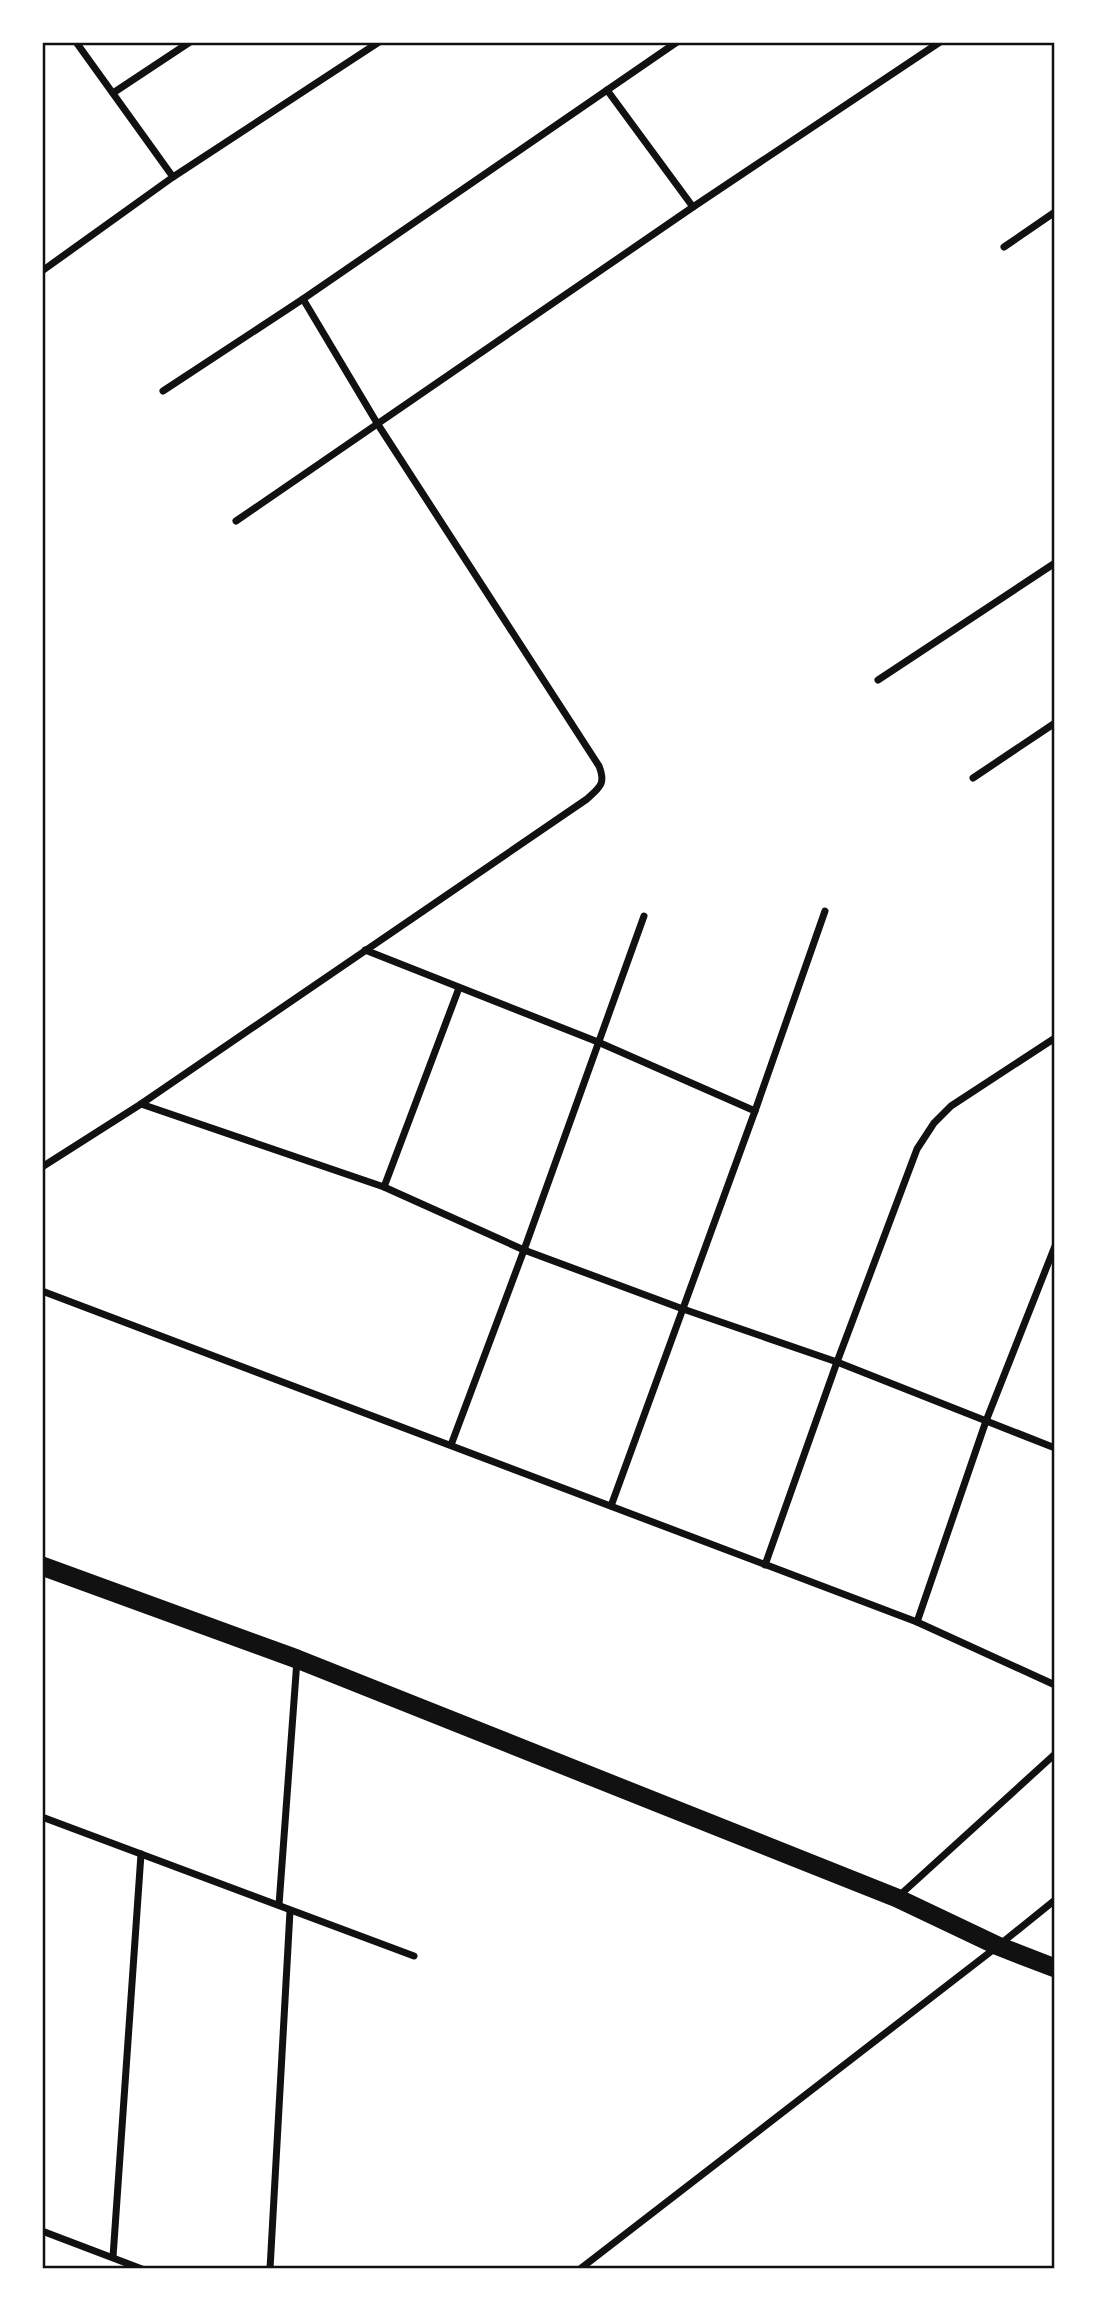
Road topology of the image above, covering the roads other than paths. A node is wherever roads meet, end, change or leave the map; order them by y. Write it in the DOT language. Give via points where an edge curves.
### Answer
graph roads {
  1 [pos="76,42"];
  2 [pos="190,42"];
  3 [pos="379,42"];
  4 [pos="677,42"];
  5 [pos="940,42"];
  6 [pos="607,90"];
  7 [pos="113,93"];
  8 [pos="173,177"];
  9 [pos="693,207"];
  10 [pos="1055,212"];
  11 [pos="1004,247"];
  12 [pos="42,271"];
  13 [pos="303,299"];
  14 [pos="163,391"];
  15 [pos="377,423"];
  16 [pos="236,521"];
  17 [pos="1055,563"];
  18 [pos="878,680"];
  19 [pos="1055,723"];
  20 [pos="973,778"];
  21 [pos="825,911"];
  22 [pos="644,916"];
  23 [pos="365,950"];
  24 [pos="459,988"];
  25 [pos="1055,1038"];
  26 [pos="598,1042"];
  27 [pos="141,1104"];
  28 [pos="755,1111"];
  29 [pos="42,1167"];
  30 [pos="384,1188"];
  31 [pos="1055,1246"];
  32 [pos="524,1250"];
  33 [pos="42,1291"];
  34 [pos="683,1310"];
  35 [pos="837,1362"];
  36 [pos="986,1421"];
  37 [pos="451,1445"];
  38 [pos="1055,1448"];
  39 [pos="611,1506"];
  40 [pos="765,1565"];
  41 [pos="42,1566"];
  42 [pos="917,1622"];
  43 [pos="297,1659"];
  44 [pos="1055,1685"];
  45 [pos="1055,1754"];
  46 [pos="42,1817"];
  47 [pos="141,1854"];
  48 [pos="897,1898"];
  49 [pos="1055,1899"];
  50 [pos="279,1905"];
  51 [pos="290,1911"];
  52 [pos="998,1946"];
  53 [pos="414,1956"];
  54 [pos="1055,1968"];
  55 [pos="42,2231"];
  56 [pos="113,2257"];
  57 [pos="142,2269"];
  58 [pos="270,2269"];
  59 [pos="580,2269"];
  1 -- 7 [label="street"];
  2 -- 7 [label="street"];
  3 -- 8 [label="street"];
  4 -- 6 [label="street"];
  5 -- 9 [label="street"];
  6 -- 9 [label="street"];
  6 -- 13 [label="street"];
  7 -- 8 [label="street"];
  8 -- 12 [label="street"];
  9 -- 15 [label="street"];
  10 -- 11 [label="street"];
  13 -- 14 [label="street"];
  13 -- 15 [label="street"];
  15 -- 16 [label="street"];
  15 -- 23 [label="street" via="603,778 587,799"];
  17 -- 18 [label="street"];
  19 -- 20 [label="street"];
  21 -- 28 [label="street"];
  22 -- 26 [label="street"];
  23 -- 24 [label="street"];
  23 -- 27 [label="street"];
  24 -- 26 [label="street"];
  24 -- 30 [label="street"];
  25 -- 35 [label="street" via="934,1123 917,1149"];
  26 -- 28 [label="street"];
  26 -- 32 [label="street"];
  27 -- 29 [label="street"];
  27 -- 30 [label="street"];
  28 -- 34 [label="street"];
  30 -- 32 [label="street"];
  31 -- 36 [label="street"];
  32 -- 34 [label="street"];
  32 -- 37 [label="street"];
  33 -- 37 [label="street"];
  34 -- 35 [label="street"];
  34 -- 39 [label="street"];
  35 -- 36 [label="street"];
  35 -- 40 [label="street"];
  36 -- 38 [label="street"];
  36 -- 42 [label="street"];
  37 -- 39 [label="street"];
  39 -- 40 [label="street"];
  40 -- 42 [label="street"];
  41 -- 43 [label="highway"];
  42 -- 44 [label="street"];
  43 -- 48 [label="highway"];
  43 -- 50 [label="street"];
  45 -- 48 [label="street"];
  46 -- 47 [label="street"];
  47 -- 50 [label="street"];
  47 -- 56 [label="street"];
  48 -- 52 [label="highway"];
  49 -- 52 [label="street"];
  50 -- 51 [label="street"];
  51 -- 53 [label="street"];
  51 -- 58 [label="street"];
  52 -- 54 [label="highway"];
  52 -- 59 [label="street"];
  55 -- 56 [label="street"];
  56 -- 57 [label="street"];
}
